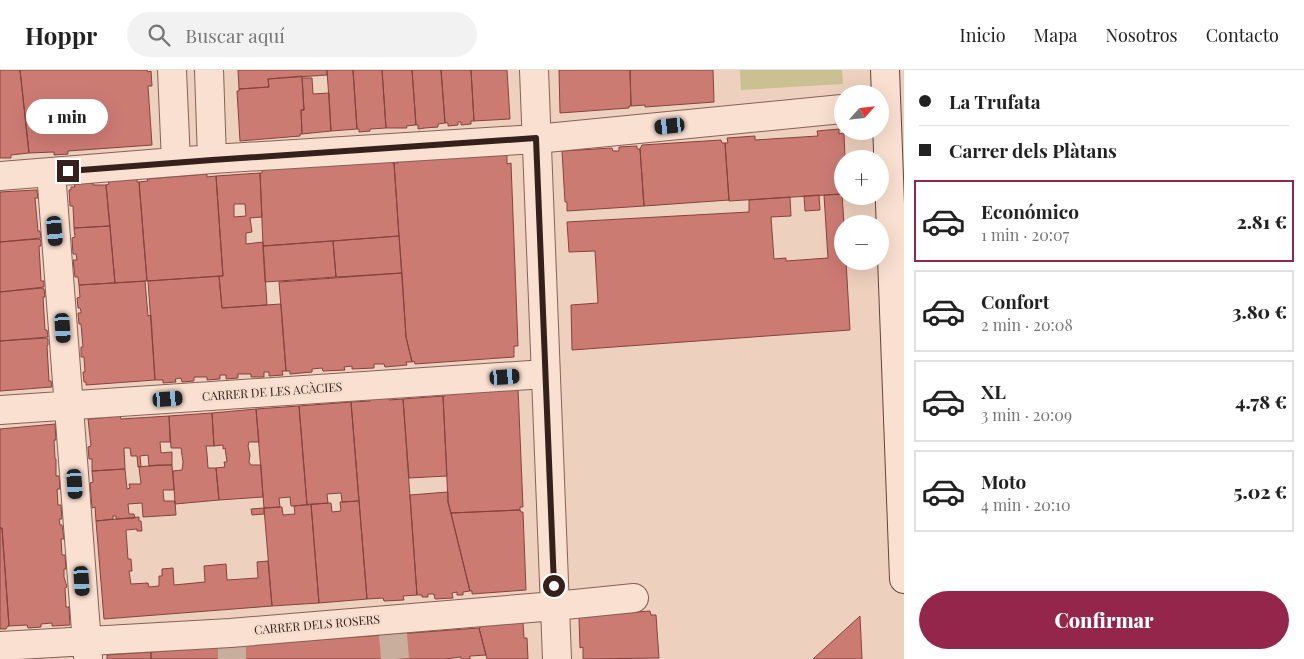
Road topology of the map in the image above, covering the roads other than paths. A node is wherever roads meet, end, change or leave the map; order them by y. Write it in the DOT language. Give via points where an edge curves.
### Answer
graph roads {
  1 [pos="172,70"];
  2 [pos="209,70"];
  3 [pos="534,70"];
  4 [pos="885,70"];
  5 [pos="890,105"];
  6 [pos="834,110"];
  7 [pos="536,138"];
  8 [pos="212,160"];
  9 [pos="176,162"];
  10 [pos="50,172"];
  11 [pos="0,176"];
  12 [pos="545,374"];
  13 [pos="69,405"];
  14 [pos="0,410"];
  15 [pos="904,579"];
  16 [pos="634,598"];
  17 [pos="555,606"];
  18 [pos="0,646"];
  19 [pos="87,650"];
  20 [pos="557,659"];
  1 -- 9 [label="street"];
  2 -- 8 [label="street"];
  3 -- 7 [label="street"];
  4 -- 5 [label="street"];
  5 -- 15 [label="street"];
  6 -- 7 [label="street"];
  7 -- 8 [label="street"];
  7 -- 12 [label="street"];
  8 -- 9 [label="street"];
  9 -- 10 [label="street"];
  10 -- 11 [label="street"];
  10 -- 13 [label="street"];
  12 -- 13 [label="street, CARRER DE LES ACÀCIES"];
  12 -- 17 [label="street"];
  13 -- 14 [label="street, CARRER DE LES ACÀCIES"];
  13 -- 19 [label="street"];
  16 -- 17 [label="street, CARRER DELS ROSERS"];
  17 -- 19 [label="street, CARRER DELS ROSERS" via="392,626"];
  17 -- 20 [label="street"];
  18 -- 19 [label="street, CARRER DELS ROSERS"];
}
